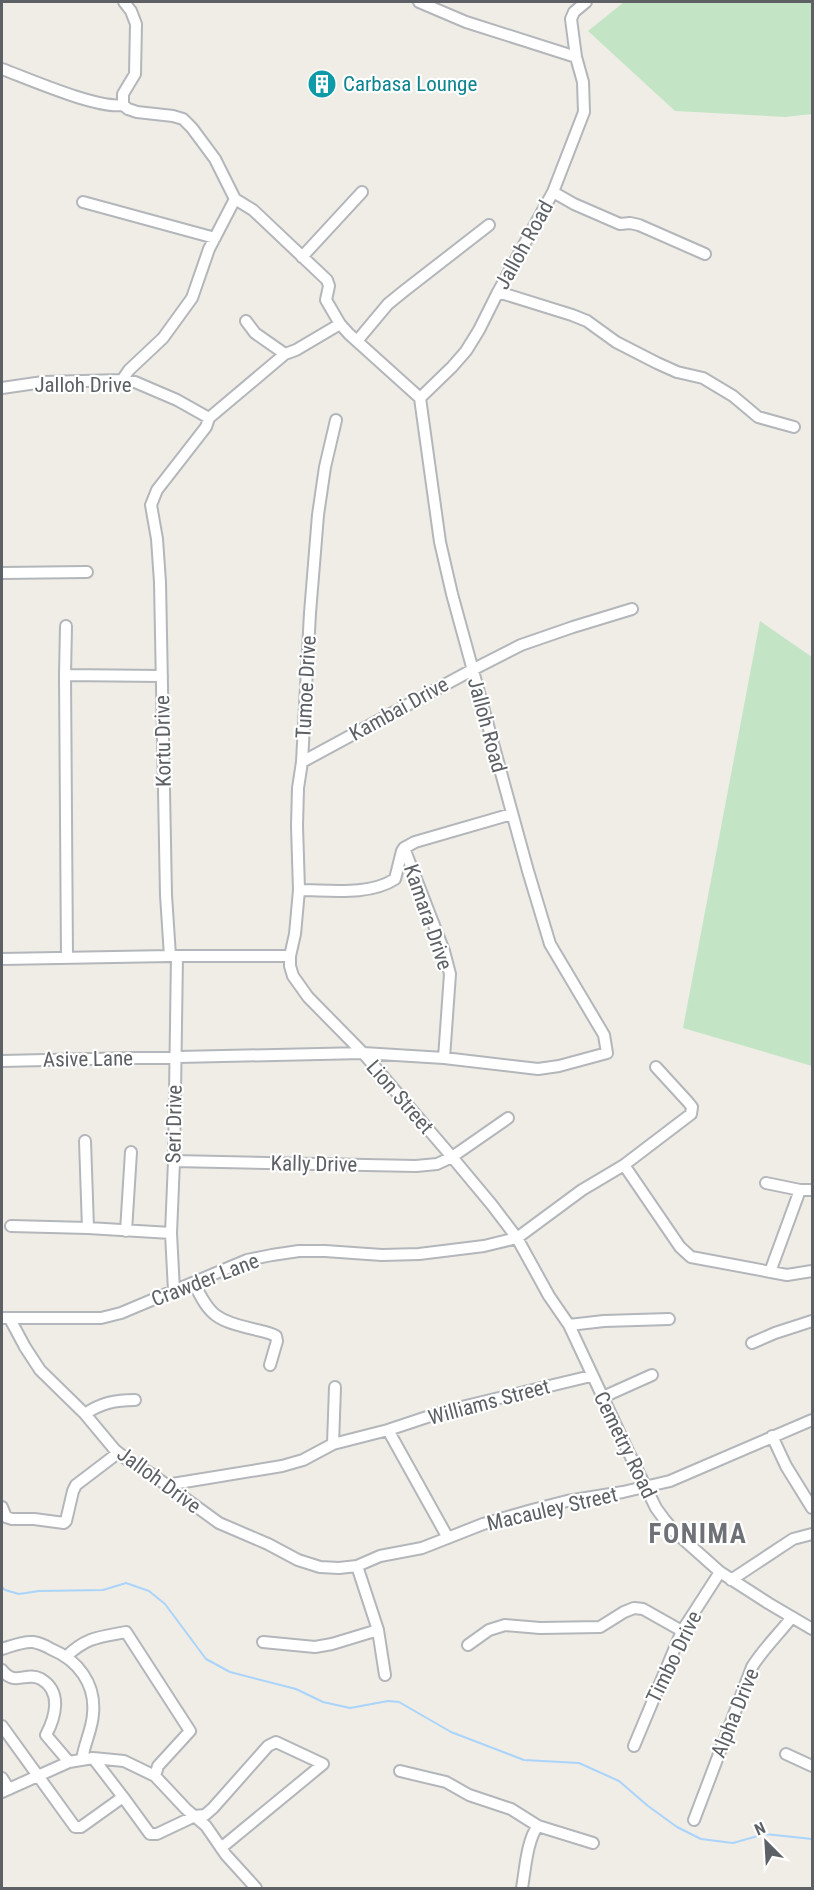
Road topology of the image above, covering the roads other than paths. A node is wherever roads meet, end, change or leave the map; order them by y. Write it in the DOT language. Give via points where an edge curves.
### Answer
graph roads {
  1 [pos="124,2"];
  2 [pos="419,2"];
  3 [pos="586,2"];
  4 [pos="576,57"];
  5 [pos="2,69"];
  6 [pos="123,105"];
  7 [pos="362,192"];
  8 [pos="553,192"];
  9 [pos="235,199"];
  10 [pos="83,202"];
  11 [pos="489,225"];
  12 [pos="215,238"];
  13 [pos="705,254"];
  14 [pos="302,257"];
  15 [pos="498,292"];
  16 [pos="246,321"];
  17 [pos="340,324"];
  18 [pos="357,341"];
  19 [pos="285,354"];
  20 [pos="122,380"];
  21 [pos="2,388"];
  22 [pos="420,398"];
  23 [pos="209,418"];
  24 [pos="336,420"];
  25 [pos="794,427"];
  26 [pos="87,572"];
  27 [pos="2,573"];
  28 [pos="632,609"];
  29 [pos="66,626"];
  30 [pos="472,670"];
  31 [pos="65,675"];
  32 [pos="162,676"];
  33 [pos="302,762"];
  34 [pos="512,814"];
  35 [pos="404,848"];
  36 [pos="299,890"];
  37 [pos="173,956"];
  38 [pos="290,956"];
  39 [pos="67,958"];
  40 [pos="2,959"];
  41 [pos="363,1053"];
  42 [pos="175,1058"];
  43 [pos="444,1058"];
  44 [pos="2,1060"];
  45 [pos="656,1067"];
  46 [pos="508,1118"];
  47 [pos="85,1141"];
  48 [pos="131,1152"];
  49 [pos="452,1157"];
  50 [pos="174,1161"];
  51 [pos="624,1165"];
  52 [pos="766,1183"];
  53 [pos="800,1190"];
  54 [pos="813,1190"];
  55 [pos="10,1226"];
  56 [pos="88,1228"];
  57 [pos="126,1231"];
  58 [pos="171,1233"];
  59 [pos="517,1238"];
  60 [pos="813,1271"];
  61 [pos="770,1272"];
  62 [pos="194,1283"];
  63 [pos="174,1291"];
  64 [pos="6,1319"];
  65 [pos="669,1319"];
  66 [pos="813,1321"];
  67 [pos="569,1325"];
  68 [pos="752,1343"];
  69 [pos="270,1365"];
  70 [pos="652,1375"];
  71 [pos="591,1376"];
  72 [pos="335,1387"];
  73 [pos="603,1397"];
  74 [pos="135,1400"];
  75 [pos="85,1414"];
  76 [pos="813,1420"];
  77 [pos="388,1430"];
  78 [pos="772,1436"];
  79 [pos="333,1444"];
  80 [pos="118,1453"];
  81 [pos="166,1485"];
  82 [pos="646,1487"];
  83 [pos="2,1507"];
  84 [pos="813,1508"];
  85 [pos="813,1534"];
  86 [pos="448,1538"];
  87 [pos="357,1566"];
  88 [pos="720,1572"];
  89 [pos="731,1580"];
  90 [pos="792,1617"];
  91 [pos="813,1629"];
  92 [pos="378,1630"];
  93 [pos="682,1631"];
  94 [pos="263,1642"];
  95 [pos="468,1646"];
  96 [pos="2,1649"];
  97 [pos="66,1656"];
  98 [pos="2,1670"];
  99 [pos="385,1675"];
  100 [pos="2,1726"];
  101 [pos="633,1746"];
  102 [pos="786,1754"];
  103 [pos="87,1759"];
  104 [pos="69,1762"];
  105 [pos="813,1766"];
  106 [pos="400,1771"];
  107 [pos="37,1776"];
  108 [pos="155,1776"];
  109 [pos="2,1778"];
  110 [pos="5,1791"];
  111 [pos="123,1797"];
  112 [pos="195,1816"];
  113 [pos="694,1820"];
  114 [pos="538,1826"];
  115 [pos="593,1843"];
  116 [pos="221,1848"];
  117 [pos="256,1888"];
  118 [pos="522,1888"];
  1 -- 6 [label="street" via="136,24 135,74 123,94"];
  2 -- 4 [label="street" via="466,22"];
  3 -- 4 [label="street, Jalloh Road" via="573,12 571,19"];
  4 -- 8 [label="street, Jalloh Road" via="583,82 584,112"];
  5 -- 6 [label="street" via="78,98"];
  6 -- 9 [label="street" via="137,112 183,119 215,159"];
  7 -- 14 [label="street"];
  8 -- 13 [label="street" via="620,224 639,225"];
  8 -- 15 [label="street, Jalloh Road"];
  9 -- 12 [label="street"];
  9 -- 14 [label="street" via="253,210"];
  10 -- 12 [label="street"];
  11 -- 18 [label="street" via="388,304"];
  12 -- 20 [label="street" via="192,298 163,338"];
  14 -- 17 [label="street" via="327,280 326,300"];
  15 -- 22 [label="street, Jalloh Road" via="466,351"];
  15 -- 25 [label="street" via="587,321 616,342 657,363 703,378 758,417"];
  16 -- 19 [label="street" via="255,333"];
  17 -- 18 [label="street"];
  17 -- 19 [label="street"];
  18 -- 22 [label="street"];
  19 -- 23 [label="street"];
  20 -- 21 [label="street, Jalloh Drive" via="43,382"];
  20 -- 23 [label="street, Jalloh Drive" via="157,391"];
  22 -- 30 [label="street, Jalloh Road" via="440,542"];
  23 -- 32 [label="street, Kortu Drive" via="157,490 151,505 160,582"];
  24 -- 33 [label="street, Tumoe Drive" via="318,515"];
  26 -- 27 [label="street"];
  28 -- 30 [label="street, Kambai Drive" via="521,645"];
  29 -- 31 [label="street"];
  30 -- 33 [label="street, Kambai Drive"];
  30 -- 34 [label="street, Jalloh Road"];
  31 -- 32 [label="street"];
  31 -- 39 [label="street"];
  32 -- 37 [label="street, Kortu Drive" via="166,895"];
  33 -- 36 [label="street, Tumoe Drive" via="297,826"];
  34 -- 35 [label="street"];
  34 -- 43 [label="street, Jalloh Road" via="550,944 604,1035 607,1053 538,1069"];
  35 -- 36 [label="street" via="395,879 384,886 370,890"];
  35 -- 43 [label="street, Kamara Drive" via="450,974"];
  36 -- 38 [label="street, Tumoe Drive"];
  37 -- 38 [label="street"];
  37 -- 39 [label="street"];
  37 -- 42 [label="street, Seri Drive"];
  38 -- 41 [label="street, Lion Street" via="298,984"];
  39 -- 40 [label="street"];
  41 -- 42 [label="street, Jalloh Road"];
  41 -- 43 [label="street, Jalloh Road"];
  41 -- 49 [label="street, Lion Street"];
  42 -- 44 [label="street, Asive Lane"];
  42 -- 50 [label="street, Seri Drive"];
  45 -- 51 [label="street" via="692,1107 691,1114"];
  46 -- 49 [label="street, Kally Drive"];
  47 -- 56 [label="street"];
  48 -- 57 [label="street"];
  49 -- 50 [label="street, Kally Drive" via="437,1164 416,1166"];
  49 -- 59 [label="street, Lion Street"];
  50 -- 58 [label="street, Seri Drive"];
  51 -- 59 [label="street" via="582,1190"];
  51 -- 61 [label="street" via="680,1247 691,1257"];
  52 -- 53 [label="street"];
  53 -- 54 [label="street"];
  53 -- 61 [label="street"];
  55 -- 56 [label="street"];
  56 -- 57 [label="street"];
  57 -- 58 [label="street"];
  58 -- 63 [label="street, Seri Drive"];
  59 -- 62 [label="street, Crawder Lane" via="419,1254 299,1251 247,1260"];
  59 -- 67 [label="street, Cemetry Road"];
  60 -- 61 [label="street" via="787,1275"];
  62 -- 63 [label="street, Crawder Lane"];
  62 -- 69 [label="street" via="214,1315 276,1336"];
  63 -- 64 [label="street, Crawder Lane" via="101,1318"];
  64 -- 75 [label="street, Jalloh Drive" via="40,1370"];
  65 -- 67 [label="street"];
  66 -- 68 [label="street"];
  67 -- 71 [label="street, Cemetry Road"];
  70 -- 73 [label="street"];
  71 -- 73 [label="street, Cemetry Road"];
  71 -- 77 [label="street, Williams Street" via="445,1411"];
  72 -- 79 [label="street"];
  73 -- 82 [label="street, Cemetry Road"];
  74 -- 75 [label="street" via="107,1402"];
  75 -- 80 [label="street, Jalloh Drive"];
  76 -- 78 [label="street, Macauley Street"];
  77 -- 79 [label="street, Williams Street"];
  77 -- 86 [label="street"];
  78 -- 82 [label="street, Macauley Street" via="670,1481"];
  78 -- 84 [label="street"];
  79 -- 81 [label="street, Williams Street" via="282,1466"];
  80 -- 81 [label="street, Jalloh Drive"];
  80 -- 83 [label="street" via="76,1485 64,1523 12,1519"];
  81 -- 87 [label="street, Jalloh Drive" via="219,1523 298,1560 320,1567"];
  82 -- 86 [label="street, Macauley Street" via="567,1501"];
  82 -- 88 [label="street, Cemetry Road" via="674,1531"];
  85 -- 89 [label="street" via="793,1539"];
  86 -- 87 [label="street, Macauley Street"];
  87 -- 92 [label="street"];
  88 -- 89 [label="street, Cemetry Road"];
  88 -- 93 [label="street, Timbo Drive"];
  89 -- 90 [label="street, Cemetry Road"];
  90 -- 91 [label="street, Cemetry Road"];
  90 -- 113 [label="street, Alpha Drive" via="752,1667"];
  92 -- 94 [label="street" via="315,1647"];
  92 -- 99 [label="street"];
  93 -- 95 [label="street" via="634,1608 600,1627 505,1624 489,1630"];
  93 -- 101 [label="street, Timbo Drive"];
  96 -- 97 [label="street" via="35,1642"];
  97 -- 103 [label="street" via="76,1663 92,1692"];
  97 -- 108 [label="street" via="89,1639 126,1632 190,1731 158,1766"];
  98 -- 104 [label="street" via="13,1679 41,1679 49,1687 56,1707 45,1735"];
  100 -- 107 [label="street"];
  102 -- 105 [label="street"];
  103 -- 104 [label="street"];
  103 -- 108 [label="street" via="124,1761"];
  103 -- 111 [label="street"];
  104 -- 107 [label="street"];
  106 -- 114 [label="street" via="447,1782 470,1795 511,1809"];
  107 -- 110 [label="street"];
  107 -- 111 [label="street" via="75,1827 81,1827"];
  108 -- 112 [label="street"];
  109 -- 110 [label="street"];
  111 -- 112 [label="street" via="150,1834"];
  112 -- 116 [label="street"];
  112 -- 116 [label="street" via="205,1815 213,1808 268,1746 276,1742 324,1764"];
  114 -- 115 [label="street"];
  114 -- 118 [label="street" via="530,1844"];
  116 -- 117 [label="street"];
}
